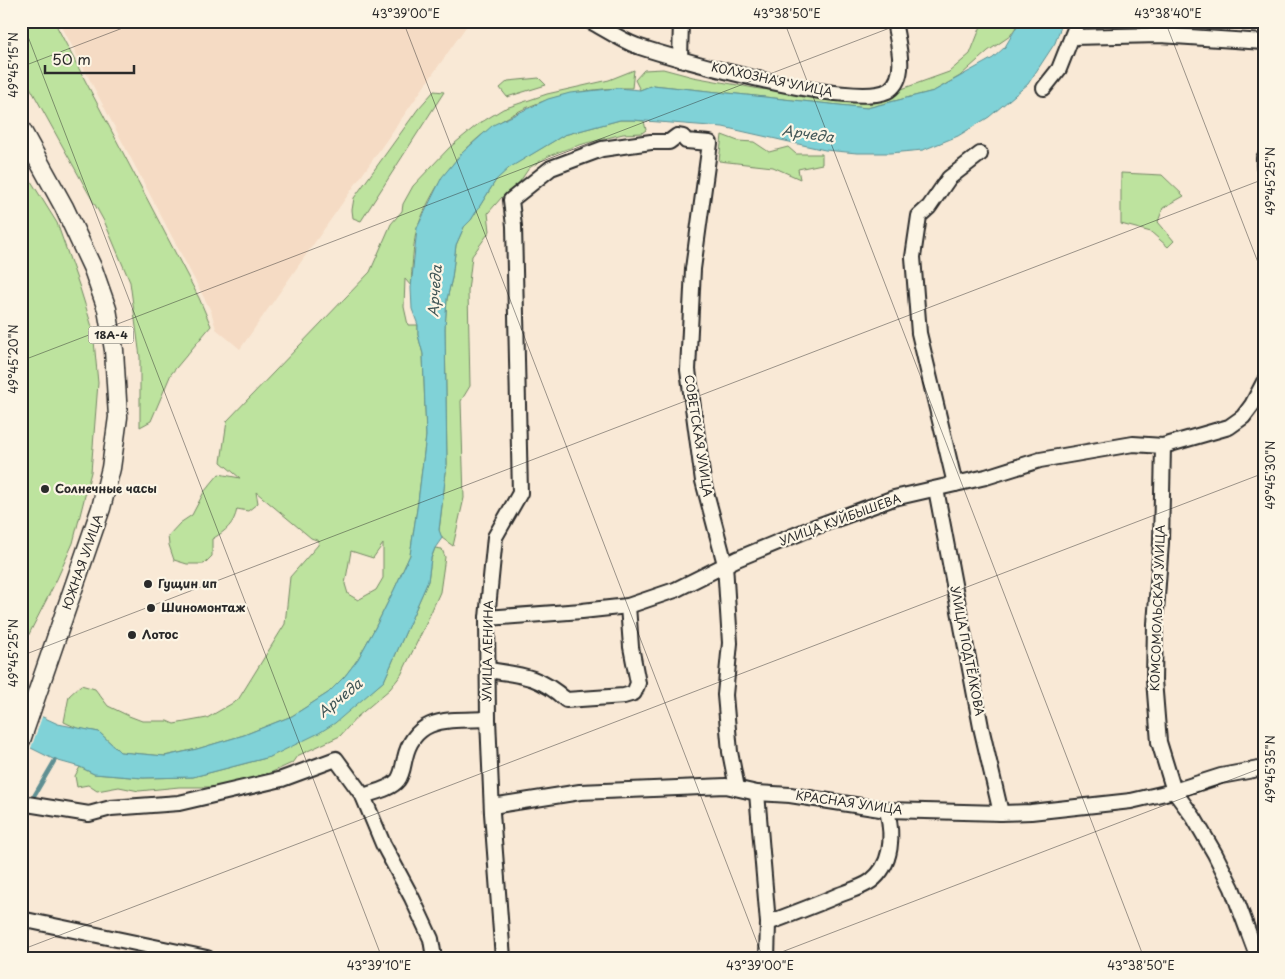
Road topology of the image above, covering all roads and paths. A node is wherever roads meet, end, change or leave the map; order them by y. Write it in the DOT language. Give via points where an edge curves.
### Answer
graph roads {
  1 [pos="590,21"];
  2 [pos="681,21"];
  3 [pos="894,21"];
  4 [pos="1078,21"];
  5 [pos="1072,37"];
  6 [pos="1264,42"];
  7 [pos="680,59"];
  8 [pos="1044,88"];
  9 [pos="21,129"];
  10 [pos="710,142"];
  11 [pos="980,154"];
  12 [pos="1264,158"];
  13 [pos="1264,166"];
  14 [pos="1263,381"];
  15 [pos="1163,446"];
  16 [pos="954,484"];
  17 [pos="936,489"];
  18 [pos="725,564"];
  19 [pos="628,606"];
  20 [pos="486,618"];
  21 [pos="488,670"];
  22 [pos="488,719"];
  23 [pos="21,740"];
  24 [pos="1264,768"];
  25 [pos="738,788"];
  26 [pos="1174,791"];
  27 [pos="756,793"];
  28 [pos="363,796"];
  29 [pos="21,803"];
  30 [pos="492,806"];
  31 [pos="887,810"];
  32 [pos="1000,813"];
  33 [pos="21,919"];
  34 [pos="768,923"];
  35 [pos="207,958"];
  36 [pos="434,958"];
  37 [pos="503,958"];
  38 [pos="767,958"];
  39 [pos="1258,958"];
  1 -- 7 [label="street, КОЛХОЗНАЯ УЛИЦА" via="635,45"];
  2 -- 7 [label="street"];
  3 -- 7 [label="street, КОЛХОЗНАЯ УЛИЦА" via="899,77 889,90 867,95 839,95 800,88"];
  4 -- 5 [label="street"];
  5 -- 6 [label="street" via="1160,35"];
  5 -- 8 [label="street" via="1059,69"];
  9 -- 23 [label="main road, ЮЖНАЯ УЛИЦА / 18А-4" via="64,206 93,269 106,309 114,350 118,417 101,508"];
  10 -- 18 [label="street, СОВЕТСКАЯ УЛИЦА" via="693,269 688,370 703,481"];
  10 -- 20 [label="street, УЛИЦА ЛЕНИНА" via="686,141 677,136 670,142 602,149 551,168 511,200 520,493 495,537"];
  11 -- 16 [label="street" via="949,178 919,216 913,257 919,333"];
  12 -- 13 [label="street"];
  14 -- 15 [label="street, УЛИЦА КУЙБЫШЕВА" via="1252,405 1228,428"];
  15 -- 16 [label="street, УЛИЦА КУЙБЫШЕВА" via="1133,444 1040,460"];
  15 -- 26 [label="street, КОМСОМОЛЬСКАЯ УЛИЦА" via="1154,680 1159,742"];
  16 -- 17 [label="street, УЛИЦА КУЙБЫШЕВА"];
  17 -- 18 [label="street, УЛИЦА КУЙБЫШЕВА" via="894,498"];
  17 -- 32 [label="street, УЛИЦА ПОДТЁЛКОВА"];
  18 -- 19 [label="street, УЛИЦА КУЙБЫШЕВА" via="675,590"];
  18 -- 25 [label="street, СОВЕТСКАЯ УЛИЦА" via="730,643 725,695 730,752"];
  19 -- 20 [label="street, УЛИЦА КУЙБЫШЕВА"];
  19 -- 21 [label="street" via="638,683 634,693 566,700 538,680"];
  20 -- 21 [label="street, УЛИЦА ЛЕНИНА"];
  21 -- 22 [label="street, УЛИЦА ЛЕНИНА"];
  22 -- 28 [label="street" via="427,726 410,742 397,781"];
  22 -- 30 [label="street, УЛИЦА ЛЕНИНА"];
  24 -- 26 [label="street, КРАСНАЯ УЛИЦА" via="1221,776"];
  25 -- 27 [label="street, КРАСНАЯ УЛИЦА"];
  25 -- 30 [label="street, КРАСНАЯ УЛИЦА" via="702,786 588,791"];
  26 -- 32 [label="street, КРАСНАЯ УЛИЦА" via="1131,801"];
  26 -- 39 [label="street, КОМСОМОЛЬСКАЯ УЛИЦА" via="1215,854 1232,888"];
  27 -- 31 [label="street, КРАСНАЯ УЛИЦА"];
  27 -- 34 [label="street"];
  28 -- 29 [label="street" via="336,758 282,779 179,803 111,808 89,814"];
  28 -- 36 [label="street" via="431,940"];
  30 -- 37 [label="street, УЛИЦА ЛЕНИНА"];
  31 -- 32 [label="street, КРАСНАЯ УЛИЦА"];
  31 -- 34 [label="street" via="891,828 890,849 883,868 870,882"];
  33 -- 35 [label="street"];
  34 -- 38 [label="street"];
}
